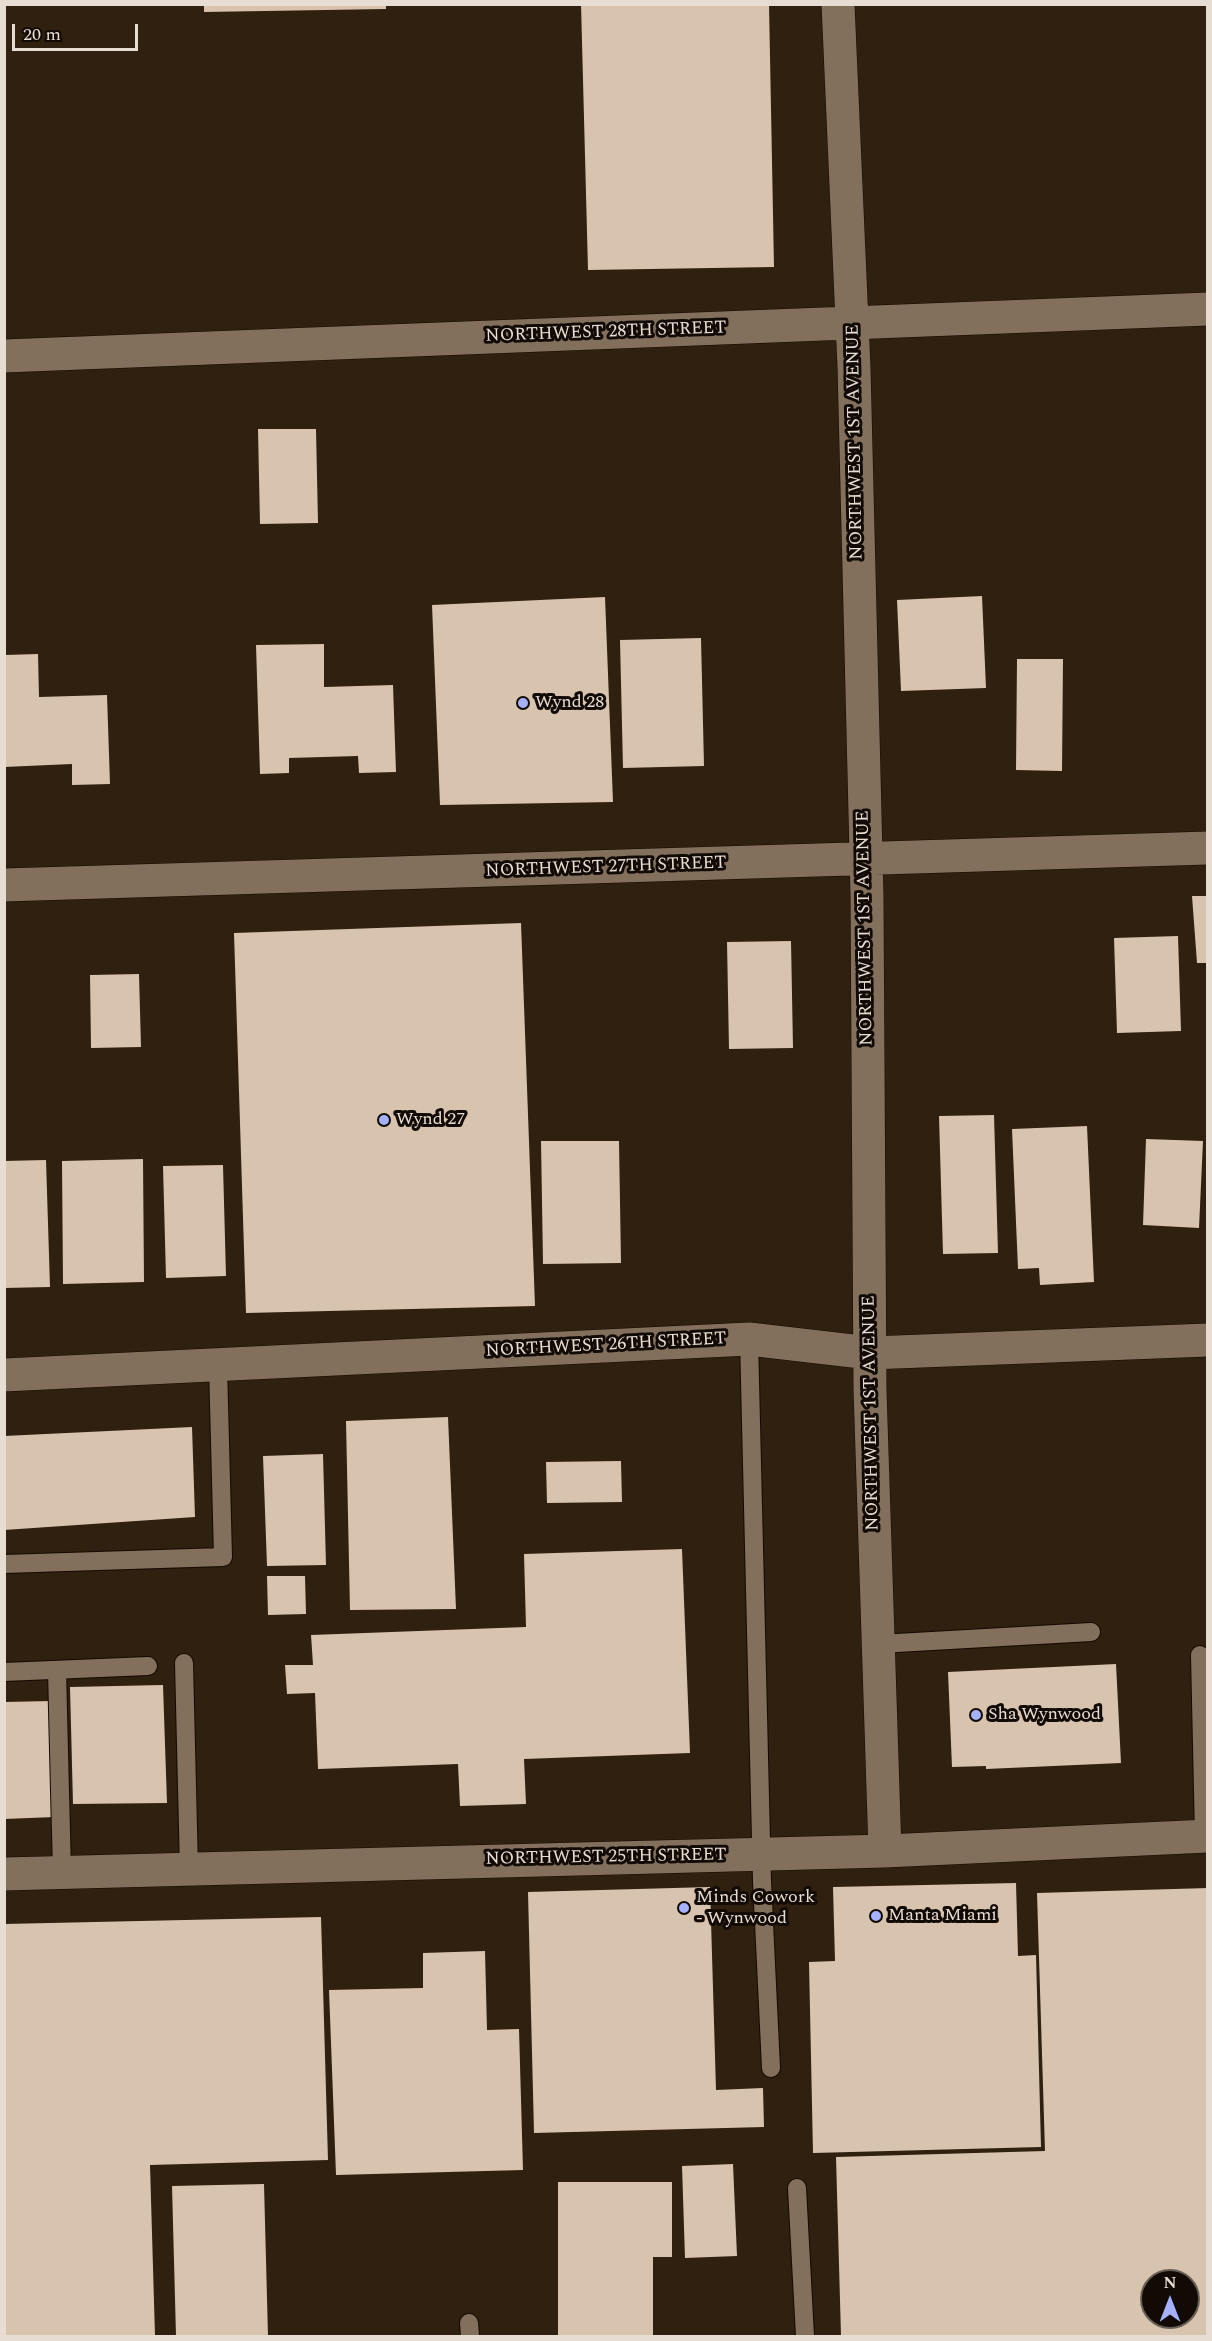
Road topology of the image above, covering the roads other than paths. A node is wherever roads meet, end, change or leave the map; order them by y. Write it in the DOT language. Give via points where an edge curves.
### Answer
graph roads {
  1 [pos="838,4"];
  2 [pos="1208,309"];
  3 [pos="853,323"];
  4 [pos="4,356"];
  5 [pos="1208,848"];
  6 [pos="866,860"];
  7 [pos="4,885"];
  8 [pos="749,1339"];
  9 [pos="1208,1340"];
  10 [pos="870,1353"];
  11 [pos="218,1365"];
  12 [pos="4,1375"];
  13 [pos="4,1564"];
  14 [pos="1090,1632"];
  15 [pos="879,1644"];
  16 [pos="1200,1655"];
  17 [pos="184,1663"];
  18 [pos="148,1666"];
  19 [pos="57,1670"];
  20 [pos="4,1672"];
  21 [pos="1206,1836"];
  22 [pos="885,1851"];
  23 [pos="761,1854"];
  24 [pos="189,1869"];
  25 [pos="62,1872"];
  26 [pos="4,1874"];
  27 [pos="771,2068"];
  28 [pos="797,2188"];
  29 [pos="805,2337"];
  1 -- 3 [label="street, NORTHWEST 1ST AVENUE"];
  2 -- 3 [label="street, NORTHWEST 28TH STREET"];
  3 -- 4 [label="street, NORTHWEST 28TH STREET"];
  3 -- 6 [label="street, NORTHWEST 1ST AVENUE"];
  5 -- 6 [label="street, NORTHWEST 27TH STREET"];
  6 -- 7 [label="street, NORTHWEST 27TH STREET"];
  6 -- 10 [label="street, NORTHWEST 1ST AVENUE"];
  8 -- 10 [label="street, NORTHWEST 26TH STREET"];
  8 -- 11 [label="street, NORTHWEST 26TH STREET"];
  8 -- 23 [label="lane"];
  9 -- 10 [label="street, NORTHWEST 26TH STREET"];
  10 -- 15 [label="street, NORTHWEST 1ST AVENUE"];
  11 -- 12 [label="street, NORTHWEST 26TH STREET"];
  11 -- 13 [label="lane" via="223,1557"];
  14 -- 15 [label="lane"];
  15 -- 22 [label="street, NORTHWEST 1ST AVENUE"];
  16 -- 21 [label="lane"];
  17 -- 24 [label="lane"];
  18 -- 19 [label="lane"];
  19 -- 20 [label="lane"];
  19 -- 25 [label="lane"];
  21 -- 22 [label="street, NORTHWEST 25TH STREET"];
  22 -- 23 [label="street, NORTHWEST 25TH STREET"];
  23 -- 24 [label="street, NORTHWEST 25TH STREET"];
  23 -- 27 [label="lane"];
  24 -- 25 [label="street, NORTHWEST 25TH STREET"];
  25 -- 26 [label="street, NORTHWEST 25TH STREET"];
  28 -- 29 [label="lane"];
}
